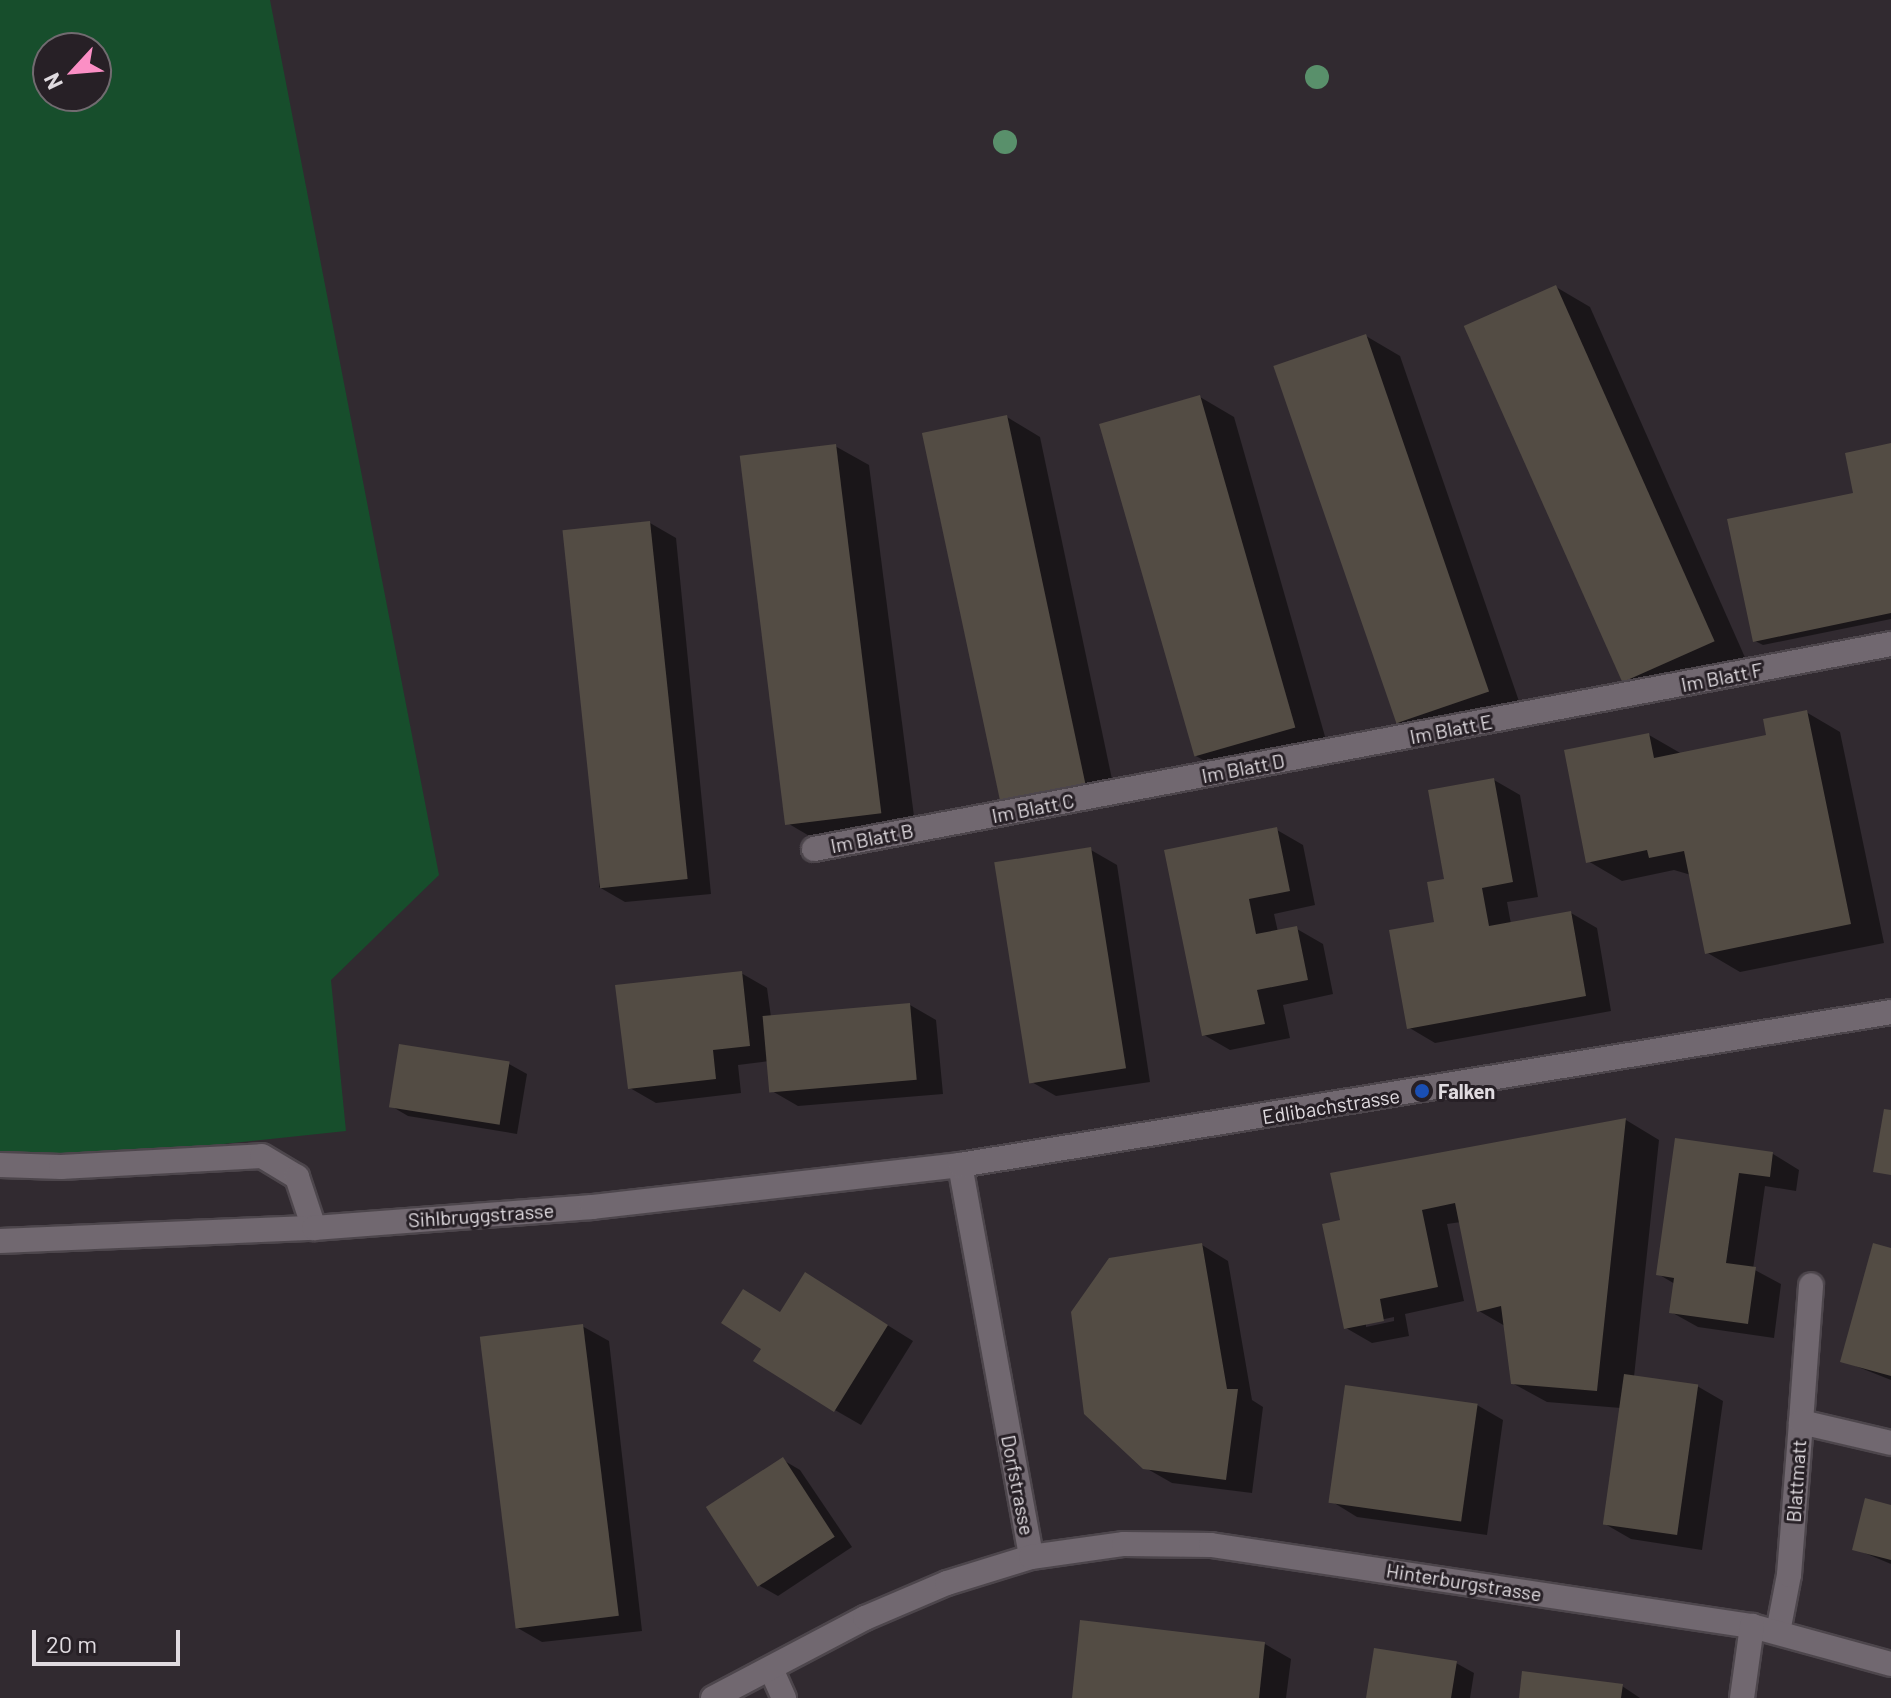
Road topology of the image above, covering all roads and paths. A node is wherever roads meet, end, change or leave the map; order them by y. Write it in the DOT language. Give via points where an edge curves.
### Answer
graph roads {
  1 [pos="1891,644"];
  2 [pos="1553,709"];
  3 [pos="1349,748"];
  4 [pos="1136,788"];
  5 [pos="931,827"];
  6 [pos="814,849"];
  7 [pos="1891,1012"];
  8 [pos="0,1165"];
  9 [pos="960,1165"];
  10 [pos="314,1228"];
  11 [pos="0,1241"];
  12 [pos="1811,1285"];
  13 [pos="1801,1422"];
  14 [pos="1891,1443"];
  15 [pos="1031,1557"];
  16 [pos="1752,1626"];
  17 [pos="1778,1632"];
  18 [pos="1891,1664"];
  19 [pos="771,1669"];
  20 [pos="713,1698"];
  21 [pos="784,1698"];
  22 [pos="1742,1698"];
  1 -- 2 [label="street, Im Blatt F"];
  2 -- 3 [label="street, Im Blatt E"];
  3 -- 4 [label="street, Im Blatt D"];
  4 -- 5 [label="street, Im Blatt C"];
  5 -- 6 [label="street, Im Blatt B"];
  7 -- 9 [label="street, Edlibachstrasse"];
  8 -- 10 [label="street" via="61,1167 262,1156 297,1177"];
  9 -- 10 [label="street, Sihlbruggstrasse" via="592,1207"];
  9 -- 15 [label="street, Dorfstrasse"];
  10 -- 11 [label="street, Sihlbruggstrasse"];
  12 -- 13 [label="street"];
  13 -- 14 [label="street, Blattmatt"];
  13 -- 17 [label="street, Blattmatt" via="1789,1575"];
  15 -- 16 [label="street, Hinterburgstrasse" via="1124,1544 1211,1545"];
  15 -- 19 [label="street, Dorfstrasse" via="947,1583"];
  16 -- 17 [label="street, Hinterburgstrasse"];
  16 -- 22 [label="street"];
  17 -- 18 [label="street, Hinterburgstrasse"];
  19 -- 20 [label="street, Dorfstrasse"];
  19 -- 21 [label="street"];
}
